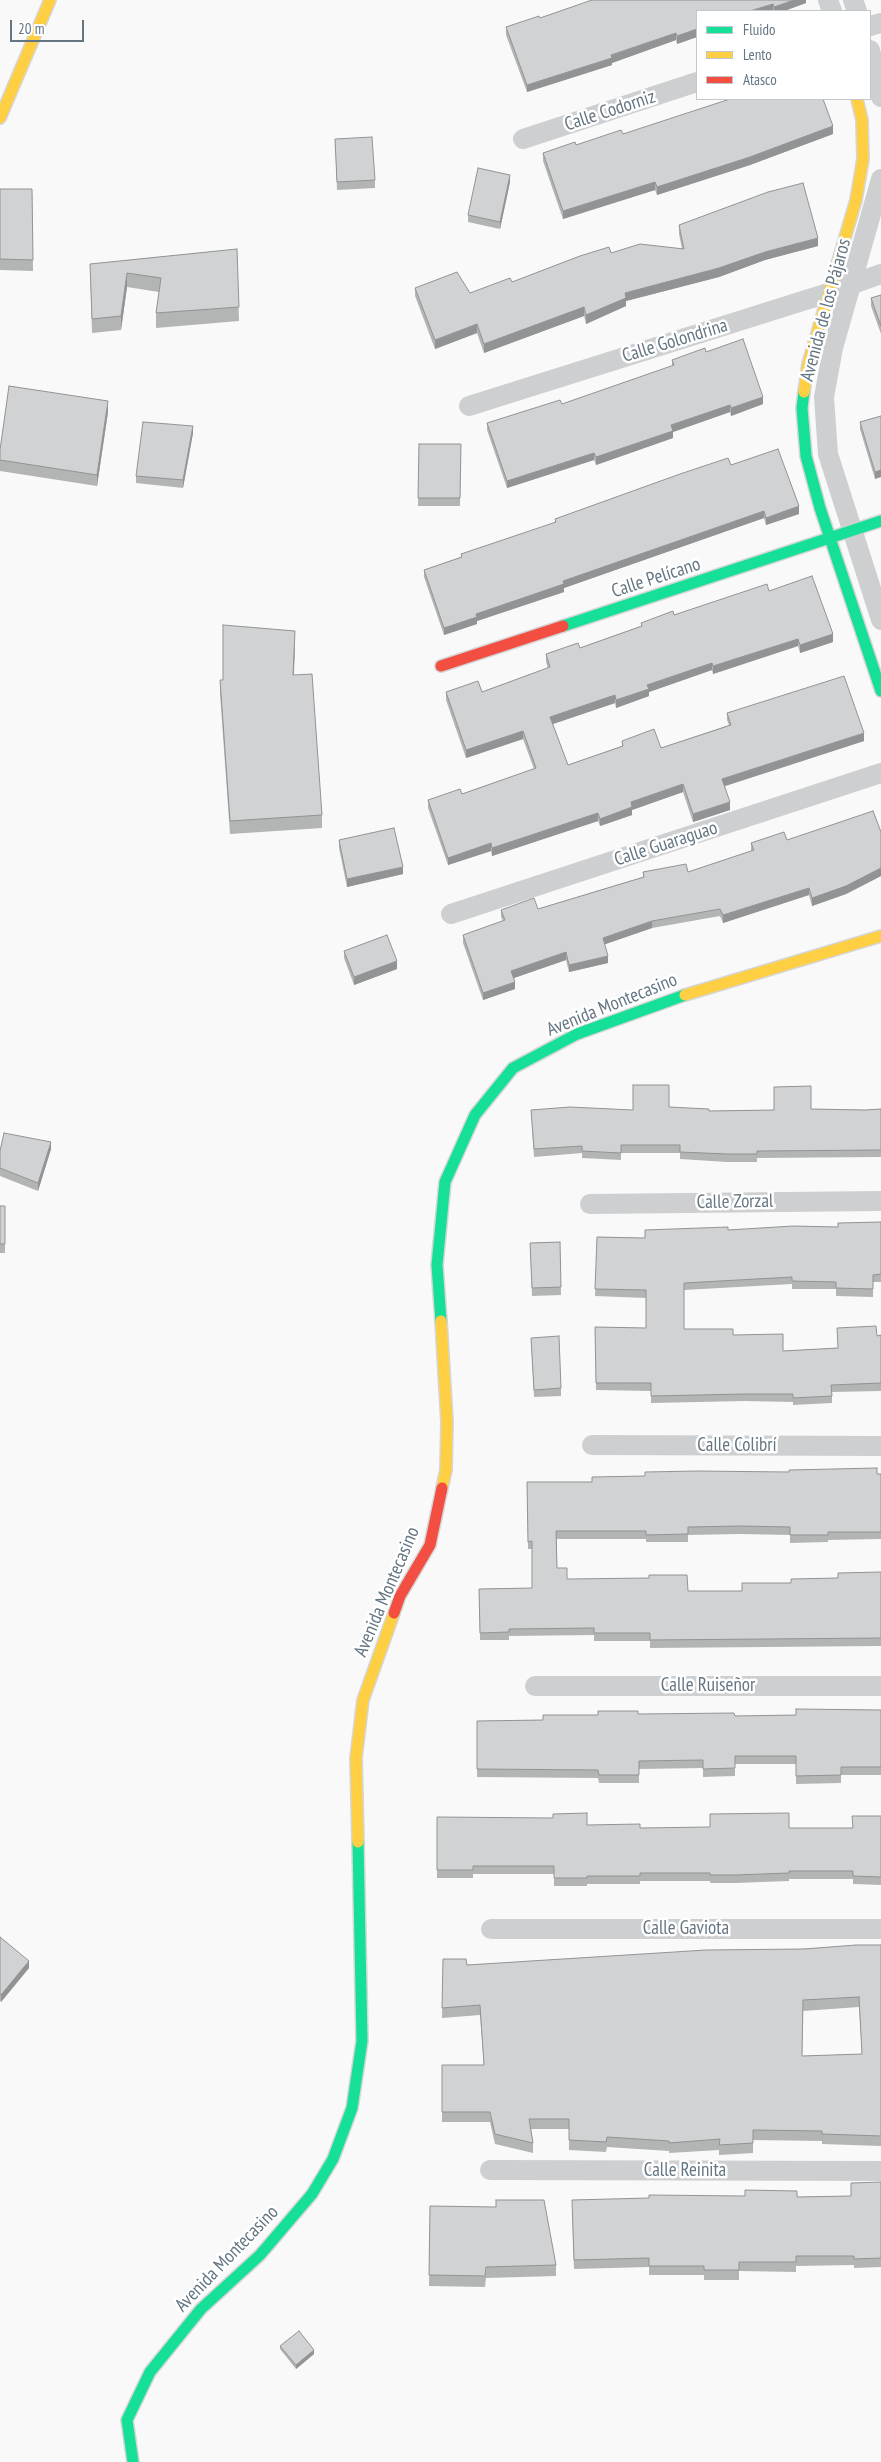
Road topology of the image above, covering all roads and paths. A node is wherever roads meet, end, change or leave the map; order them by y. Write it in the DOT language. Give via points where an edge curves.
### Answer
graph roads {
  1 [pos="50,0"];
  2 [pos="871,54"];
  3 [pos="696,82"];
  4 [pos="881,97"];
  5 [pos="857,100"];
  6 [pos="0,118"];
  7 [pos="522,139"];
  8 [pos="881,180"];
  9 [pos="881,274"];
  10 [pos="852,283"];
  11 [pos="828,293"];
  12 [pos="469,406"];
  13 [pos="881,521"];
  14 [pos="852,530"];
  15 [pos="830,539"];
  16 [pos="881,620"];
  17 [pos="441,666"];
  18 [pos="881,691"];
  19 [pos="881,773"];
  20 [pos="451,914"];
  21 [pos="881,936"];
  22 [pos="881,1201"];
  23 [pos="590,1204"];
  24 [pos="592,1446"];
  25 [pos="881,1446"];
  26 [pos="535,1686"];
  27 [pos="881,1686"];
  28 [pos="491,1929"];
  29 [pos="881,1929"];
  30 [pos="490,2170"];
  31 [pos="881,2171"];
  32 [pos="133,2462"];
  1 -- 6 [label="street"];
  2 -- 4 [label="street"];
  3 -- 7 [label="street, Calle Codorniz"];
  5 -- 11 [label="street, Avenida de los Pájaros" via="862,120 863,159 856,200"];
  8 -- 10 [label="street, Avenida de los Pájaros"];
  9 -- 10 [label="street, Calle Golondrina"];
  10 -- 11 [label="street, Calle Golondrina"];
  10 -- 14 [label="street, Avenida de los Pájaros" via="833,348 824,397 828,454"];
  11 -- 12 [label="street, Calle Golondrina"];
  11 -- 15 [label="street, Avenida de los Pájaros" via="808,364 802,408 806,456"];
  13 -- 14 [label="street, Calle Pelícano"];
  14 -- 15 [label="street, Calle Pelícano"];
  14 -- 16 [label="street, Avenida de los Pájaros"];
  15 -- 17 [label="street, Calle Pelícano"];
  15 -- 18 [label="street, Avenida de los Pájaros"];
  19 -- 20 [label="street, Calle Guaraguao"];
  21 -- 32 [label="street, Avenida Montecasino" via="668,1000 577,1034 513,1068 475,1115 445,1182 437,1265 447,1422 446,1470 430,1544 400,1596 363,1700 356,1758 362,2041 352,2108 333,2159 312,2194 260,2255 201,2309 150,2372 127,2420"];
  22 -- 23 [label="street, Calle Zorzal"];
  24 -- 25 [label="street, Calle Colibrí"];
  26 -- 27 [label="street, Calle Ruiseñor"];
  28 -- 29 [label="street, Calle Gaviota"];
  30 -- 31 [label="street, Calle Reinita"];
}
